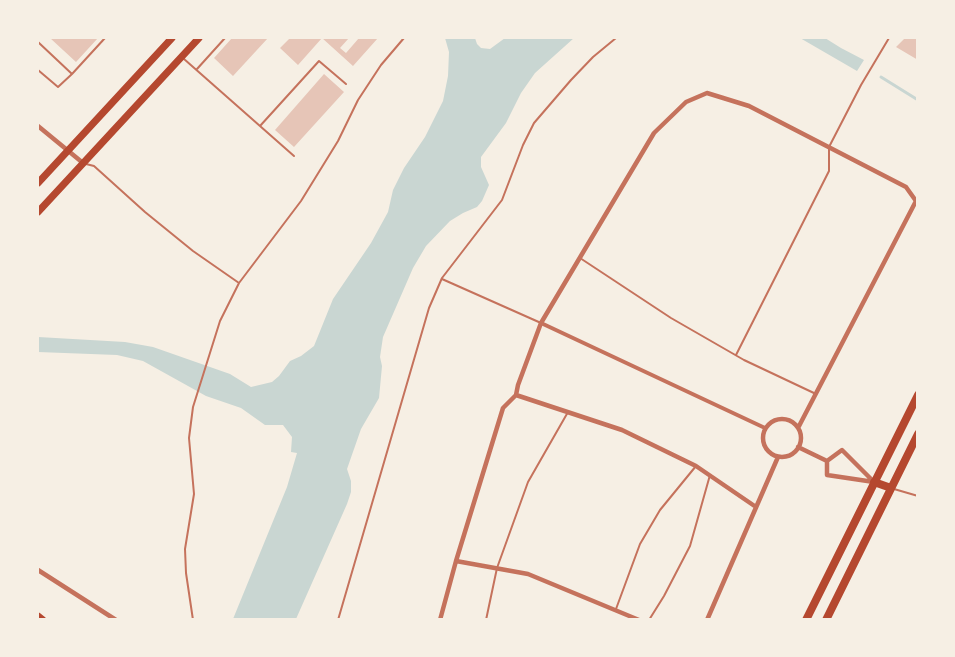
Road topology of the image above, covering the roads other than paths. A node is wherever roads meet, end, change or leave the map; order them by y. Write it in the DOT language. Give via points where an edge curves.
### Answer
graph roads {
  1 [pos="105,38"];
  2 [pos="172,38"];
  3 [pos="199,38"];
  4 [pos="225,38"];
  5 [pos="404,38"];
  6 [pos="616,38"];
  7 [pos="889,38"];
  8 [pos="38,42"];
  9 [pos="181,57"];
  10 [pos="196,69"];
  11 [pos="38,70"];
  12 [pos="72,74"];
  13 [pos="346,84"];
  14 [pos="38,126"];
  15 [pos="260,126"];
  16 [pos="829,147"];
  17 [pos="68,151"];
  18 [pos="294,156"];
  19 [pos="83,164"];
  20 [pos="38,183"];
  21 [pos="38,212"];
  22 [pos="580,258"];
  23 [pos="442,278"];
  24 [pos="239,283"];
  25 [pos="541,323"];
  26 [pos="736,355"];
  27 [pos="816,394"];
  28 [pos="516,395"];
  29 [pos="918,395"];
  30 [pos="568,412"];
  31 [pos="765,428"];
  32 [pos="798,428"];
  33 [pos="918,434"];
  34 [pos="798,447"];
  35 [pos="778,457"];
  36 [pos="827,461"];
  37 [pos="696,466"];
  38 [pos="710,475"];
  39 [pos="874,482"];
  40 [pos="891,488"];
  41 [pos="918,496"];
  42 [pos="756,507"];
  43 [pos="456,561"];
  44 [pos="497,568"];
  45 [pos="38,570"];
  46 [pos="616,609"];
  47 [pos="38,616"];
  48 [pos="44,620"];
  49 [pos="116,620"];
  50 [pos="193,620"];
  51 [pos="338,620"];
  52 [pos="440,620"];
  53 [pos="486,620"];
  54 [pos="639,620"];
  55 [pos="649,620"];
  56 [pos="707,620"];
  57 [pos="806,620"];
  58 [pos="826,620"];
  1 -- 12 [label="lane"];
  2 -- 17 [label="main road"];
  3 -- 9 [label="main road"];
  4 -- 10 [label="lane"];
  5 -- 24 [label="lane" via="358,100 301,201"];
  6 -- 23 [label="lane" via="592,57 534,123 502,200"];
  7 -- 16 [label="lane"];
  8 -- 12 [label="lane"];
  9 -- 10 [label="lane"];
  9 -- 19 [label="main road"];
  10 -- 15 [label="lane"];
  11 -- 12 [label="lane" via="58,87"];
  13 -- 15 [label="lane" via="319,61"];
  14 -- 17 [label="street"];
  15 -- 18 [label="lane"];
  16 -- 22 [label="street" via="749,106 707,93 686,102 654,133"];
  16 -- 26 [label="lane" via="829,171"];
  16 -- 27 [label="street" via="906,187 916,201"];
  17 -- 19 [label="street"];
  17 -- 20 [label="main road"];
  19 -- 21 [label="main road"];
  19 -- 24 [label="lane" via="94,166 153,219"];
  22 -- 25 [label="street"];
  22 -- 26 [label="lane"];
  23 -- 25 [label="lane"];
  23 -- 51 [label="lane" via="426,320"];
  24 -- 50 [label="lane" via="220,321 193,407 189,438 194,494 185,557"];
  25 -- 28 [label="street"];
  25 -- 31 [label="street"];
  26 -- 27 [label="lane"];
  27 -- 32 [label="street"];
  28 -- 30 [label="street"];
  28 -- 43 [label="street" via="503,408"];
  29 -- 39 [label="main road"];
  30 -- 37 [label="street" via="622,430"];
  30 -- 44 [label="lane" via="528,482"];
  31 -- 32 [label="street" via="781,419"];
  31 -- 35 [label="street" via="765,446"];
  32 -- 34 [label="street"];
  33 -- 40 [label="main road"];
  34 -- 35 [label="street" via="790,455"];
  34 -- 36 [label="street"];
  35 -- 42 [label="street"];
  36 -- 39 [label="street" via="827,476"];
  36 -- 39 [label="street" via="842,450"];
  37 -- 38 [label="street"];
  37 -- 46 [label="lane" via="660,510 640,544"];
  38 -- 42 [label="street"];
  38 -- 55 [label="lane" via="690,546"];
  39 -- 40 [label="main road"];
  39 -- 57 [label="main road"];
  40 -- 41 [label="lane"];
  40 -- 58 [label="main road"];
  42 -- 56 [label="street"];
  43 -- 44 [label="street"];
  43 -- 52 [label="street"];
  44 -- 46 [label="street" via="528,574"];
  44 -- 53 [label="lane"];
  45 -- 49 [label="street"];
  46 -- 54 [label="street"];
  47 -- 48 [label="main road"];
}
